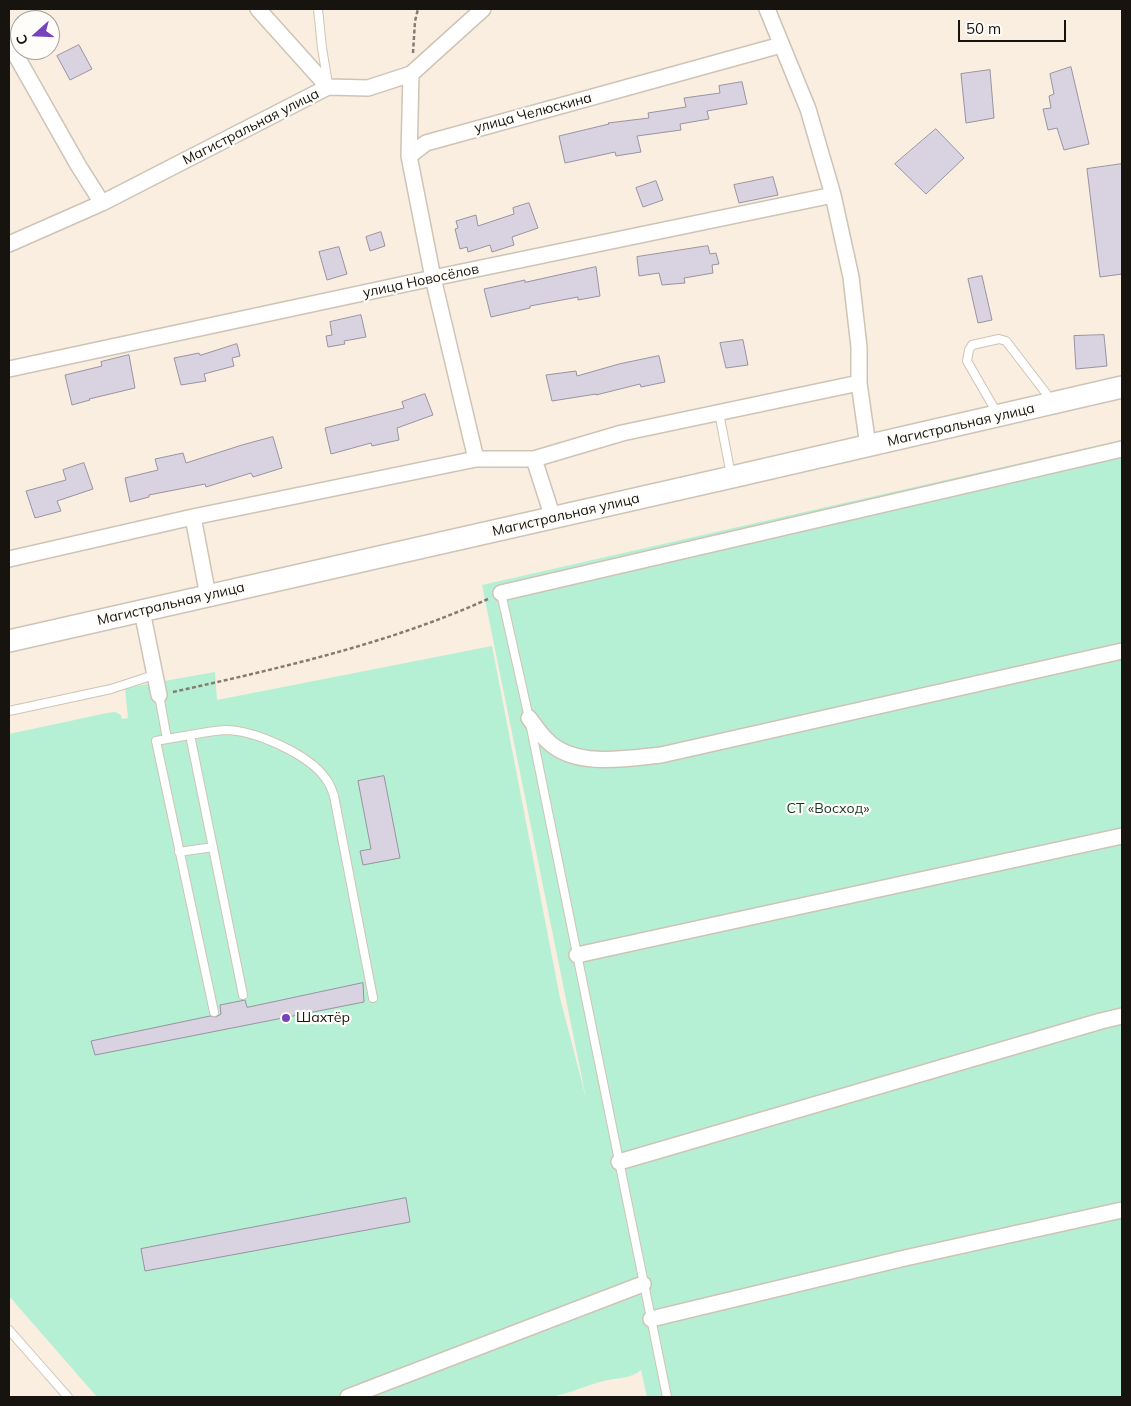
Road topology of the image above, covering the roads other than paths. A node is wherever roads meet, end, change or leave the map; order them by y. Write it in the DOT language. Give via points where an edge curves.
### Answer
graph roads {
  1 [pos="258,9"];
  2 [pos="318,9"];
  3 [pos="483,9"];
  4 [pos="767,9"];
  5 [pos="9,43"];
  6 [pos="781,45"];
  7 [pos="411,74"];
  8 [pos="328,87"];
  9 [pos="409,156"];
  10 [pos="833,195"];
  11 [pos="102,203"];
  12 [pos="9,244"];
  13 [pos="432,278"];
  14 [pos="9,369"];
  15 [pos="859,383"];
  16 [pos="1122,387"];
  17 [pos="1054,403"];
  18 [pos="719,413"];
  19 [pos="999,416"];
  20 [pos="868,446"];
  21 [pos="1122,449"];
  22 [pos="476,460"];
  23 [pos="534,460"];
  24 [pos="732,477"];
  25 [pos="193,517"];
  26 [pos="553,518"];
  27 [pos="9,559"];
  28 [pos="501,593"];
  29 [pos="208,596"];
  30 [pos="142,611"];
  31 [pos="9,641"];
  32 [pos="1122,651"];
  33 [pos="154,676"];
  34 [pos="159,695"];
  35 [pos="9,710"];
  36 [pos="529,718"];
  37 [pos="190,735"];
  38 [pos="167,739"];
  39 [pos="1122,836"];
  40 [pos="213,847"];
  41 [pos="179,852"];
  42 [pos="577,955"];
  43 [pos="243,996"];
  44 [pos="373,998"];
  45 [pos="214,1012"];
  46 [pos="1122,1016"];
  47 [pos="619,1162"];
  48 [pos="1122,1210"];
  49 [pos="644,1284"];
  50 [pos="651,1319"];
  51 [pos="9,1330"];
  52 [pos="68,1397"];
  53 [pos="348,1397"];
  54 [pos="667,1397"];
  1 -- 8 [label="street"];
  2 -- 8 [label="lane"];
  3 -- 7 [label="street, Магистральная улица"];
  4 -- 6 [label="street"];
  5 -- 11 [label="street"];
  6 -- 9 [label="street, улица Челюскина" via="426,143"];
  6 -- 10 [label="street" via="808,109"];
  7 -- 8 [label="street, Магистральная улица" via="368,88"];
  7 -- 9 [label="street"];
  8 -- 11 [label="street, Магистральная улица"];
  9 -- 13 [label="street"];
  10 -- 13 [label="street, улица Новосёлов"];
  10 -- 15 [label="street" via="851,278 859,348"];
  11 -- 12 [label="street, Магистральная улица"];
  13 -- 14 [label="street, улица Новосёлов"];
  13 -- 22 [label="street"];
  15 -- 18 [label="street"];
  15 -- 20 [label="street"];
  16 -- 17 [label="main road, Магистральная улица"];
  17 -- 19 [label="main road, Магистральная улица"];
  17 -- 19 [label="lane" via="1006,341 999,339 972,345 967,362"];
  18 -- 23 [label="street" via="622,433"];
  18 -- 24 [label="lane"];
  19 -- 20 [label="main road, Магистральная улица"];
  20 -- 24 [label="main road, Магистральная улица"];
  21 -- 28 [label="street"];
  22 -- 23 [label="street"];
  22 -- 25 [label="street"];
  23 -- 26 [label="street"];
  24 -- 26 [label="main road, Магистральная улица"];
  25 -- 27 [label="street"];
  25 -- 29 [label="street"];
  26 -- 29 [label="main road, Магистральная улица"];
  28 -- 36 [label="lane"];
  29 -- 30 [label="main road, Магистральная улица"];
  30 -- 31 [label="main road, Магистральная улица"];
  30 -- 33 [label="street"];
  32 -- 36 [label="street" via="662,755 578,758 559,750 545,739"];
  33 -- 34 [label="street"];
  33 -- 35 [label="lane"];
  34 -- 38 [label="lane"];
  36 -- 42 [label="lane"];
  37 -- 38 [label="lane"];
  37 -- 40 [label="lane"];
  37 -- 44 [label="lane" via="225,730 249,733 291,751 326,778 334,796"];
  38 -- 41 [label="lane" via="156,741"];
  39 -- 42 [label="street"];
  40 -- 41 [label="lane"];
  40 -- 43 [label="lane"];
  41 -- 45 [label="lane"];
  42 -- 47 [label="lane"];
  46 -- 47 [label="street"];
  47 -- 49 [label="lane"];
  48 -- 50 [label="street"];
  49 -- 50 [label="lane"];
  49 -- 53 [label="street"];
  50 -- 54 [label="lane"];
  51 -- 52 [label="lane"];
}
